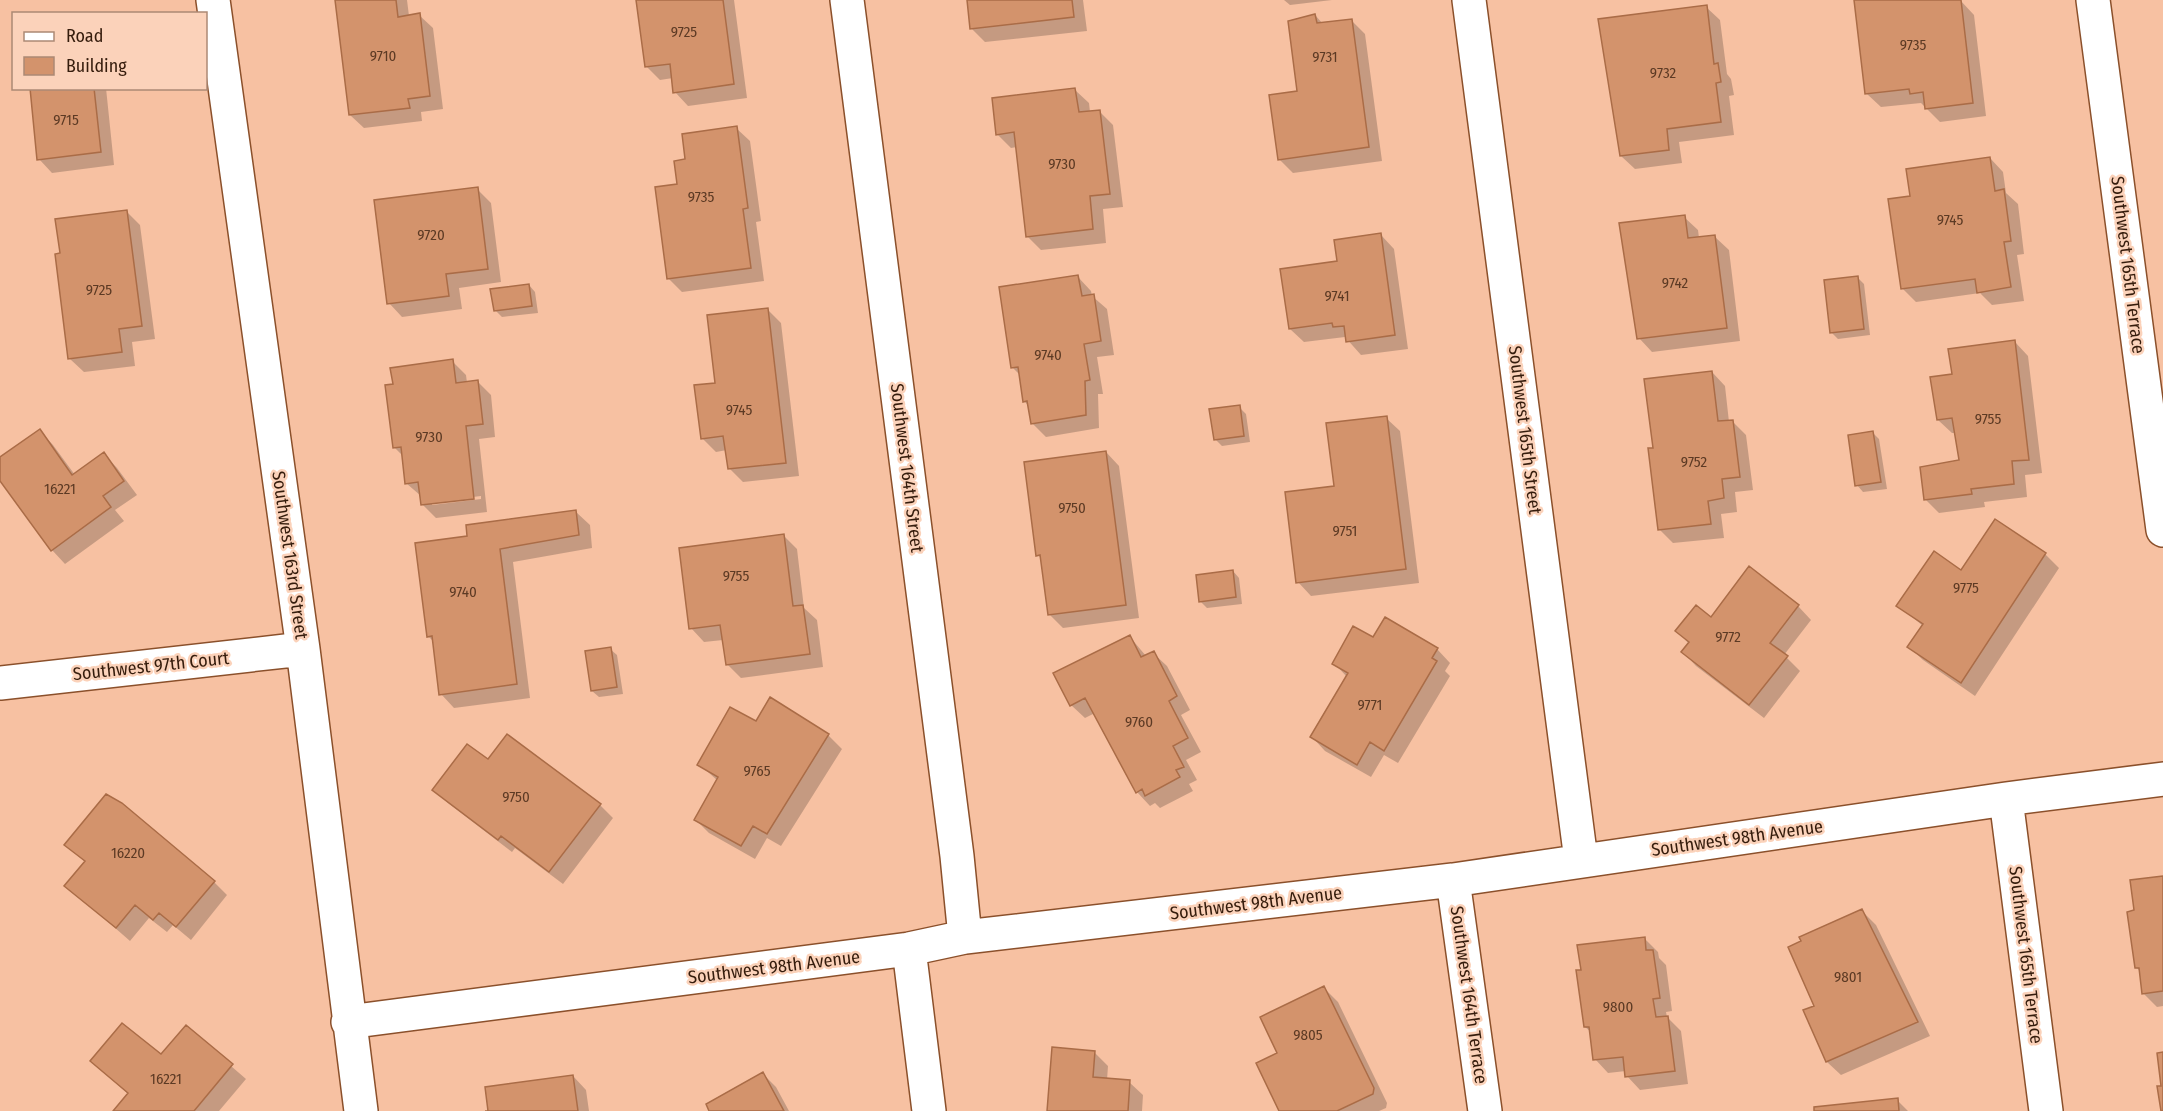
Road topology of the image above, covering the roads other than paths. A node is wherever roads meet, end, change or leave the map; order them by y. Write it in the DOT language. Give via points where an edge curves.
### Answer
graph roads {
  1 [pos="213,0"];
  2 [pos="847,0"];
  3 [pos="1469,0"];
  4 [pos="2093,0"];
  5 [pos="2163,530"];
  6 [pos="303,649"];
  7 [pos="0,683"];
  8 [pos="2163,779"];
  9 [pos="2006,799"];
  10 [pos="1581,860"];
  11 [pos="1453,880"];
  12 [pos="965,937"];
  13 [pos="909,950"];
  14 [pos="348,1022"];
  15 [pos="361,1111"];
  16 [pos="929,1111"];
  17 [pos="1485,1111"];
  18 [pos="2046,1111"];
  1 -- 6 [label="street, Southwest 163rd Street"];
  2 -- 12 [label="street, Southwest 164th Street"];
  3 -- 10 [label="street, Southwest 165th Street"];
  4 -- 5 [label="street, Southwest 165th Terrace"];
  6 -- 7 [label="street, Southwest 97th Court"];
  6 -- 14 [label="street, Southwest 163rd Street"];
  8 -- 9 [label="street, Southwest 98th Avenue"];
  9 -- 10 [label="street, Southwest 98th Avenue"];
  9 -- 18 [label="street, Southwest 165th Terrace"];
  10 -- 11 [label="street, Southwest 98th Avenue"];
  11 -- 12 [label="street, Southwest 98th Avenue"];
  11 -- 17 [label="street, Southwest 164th Terrace"];
  12 -- 13 [label="street, Southwest 98th Avenue"];
  13 -- 14 [label="street, Southwest 98th Avenue"];
  13 -- 16 [label="street"];
  14 -- 15 [label="street, Southwest 163rd Street"];
}
